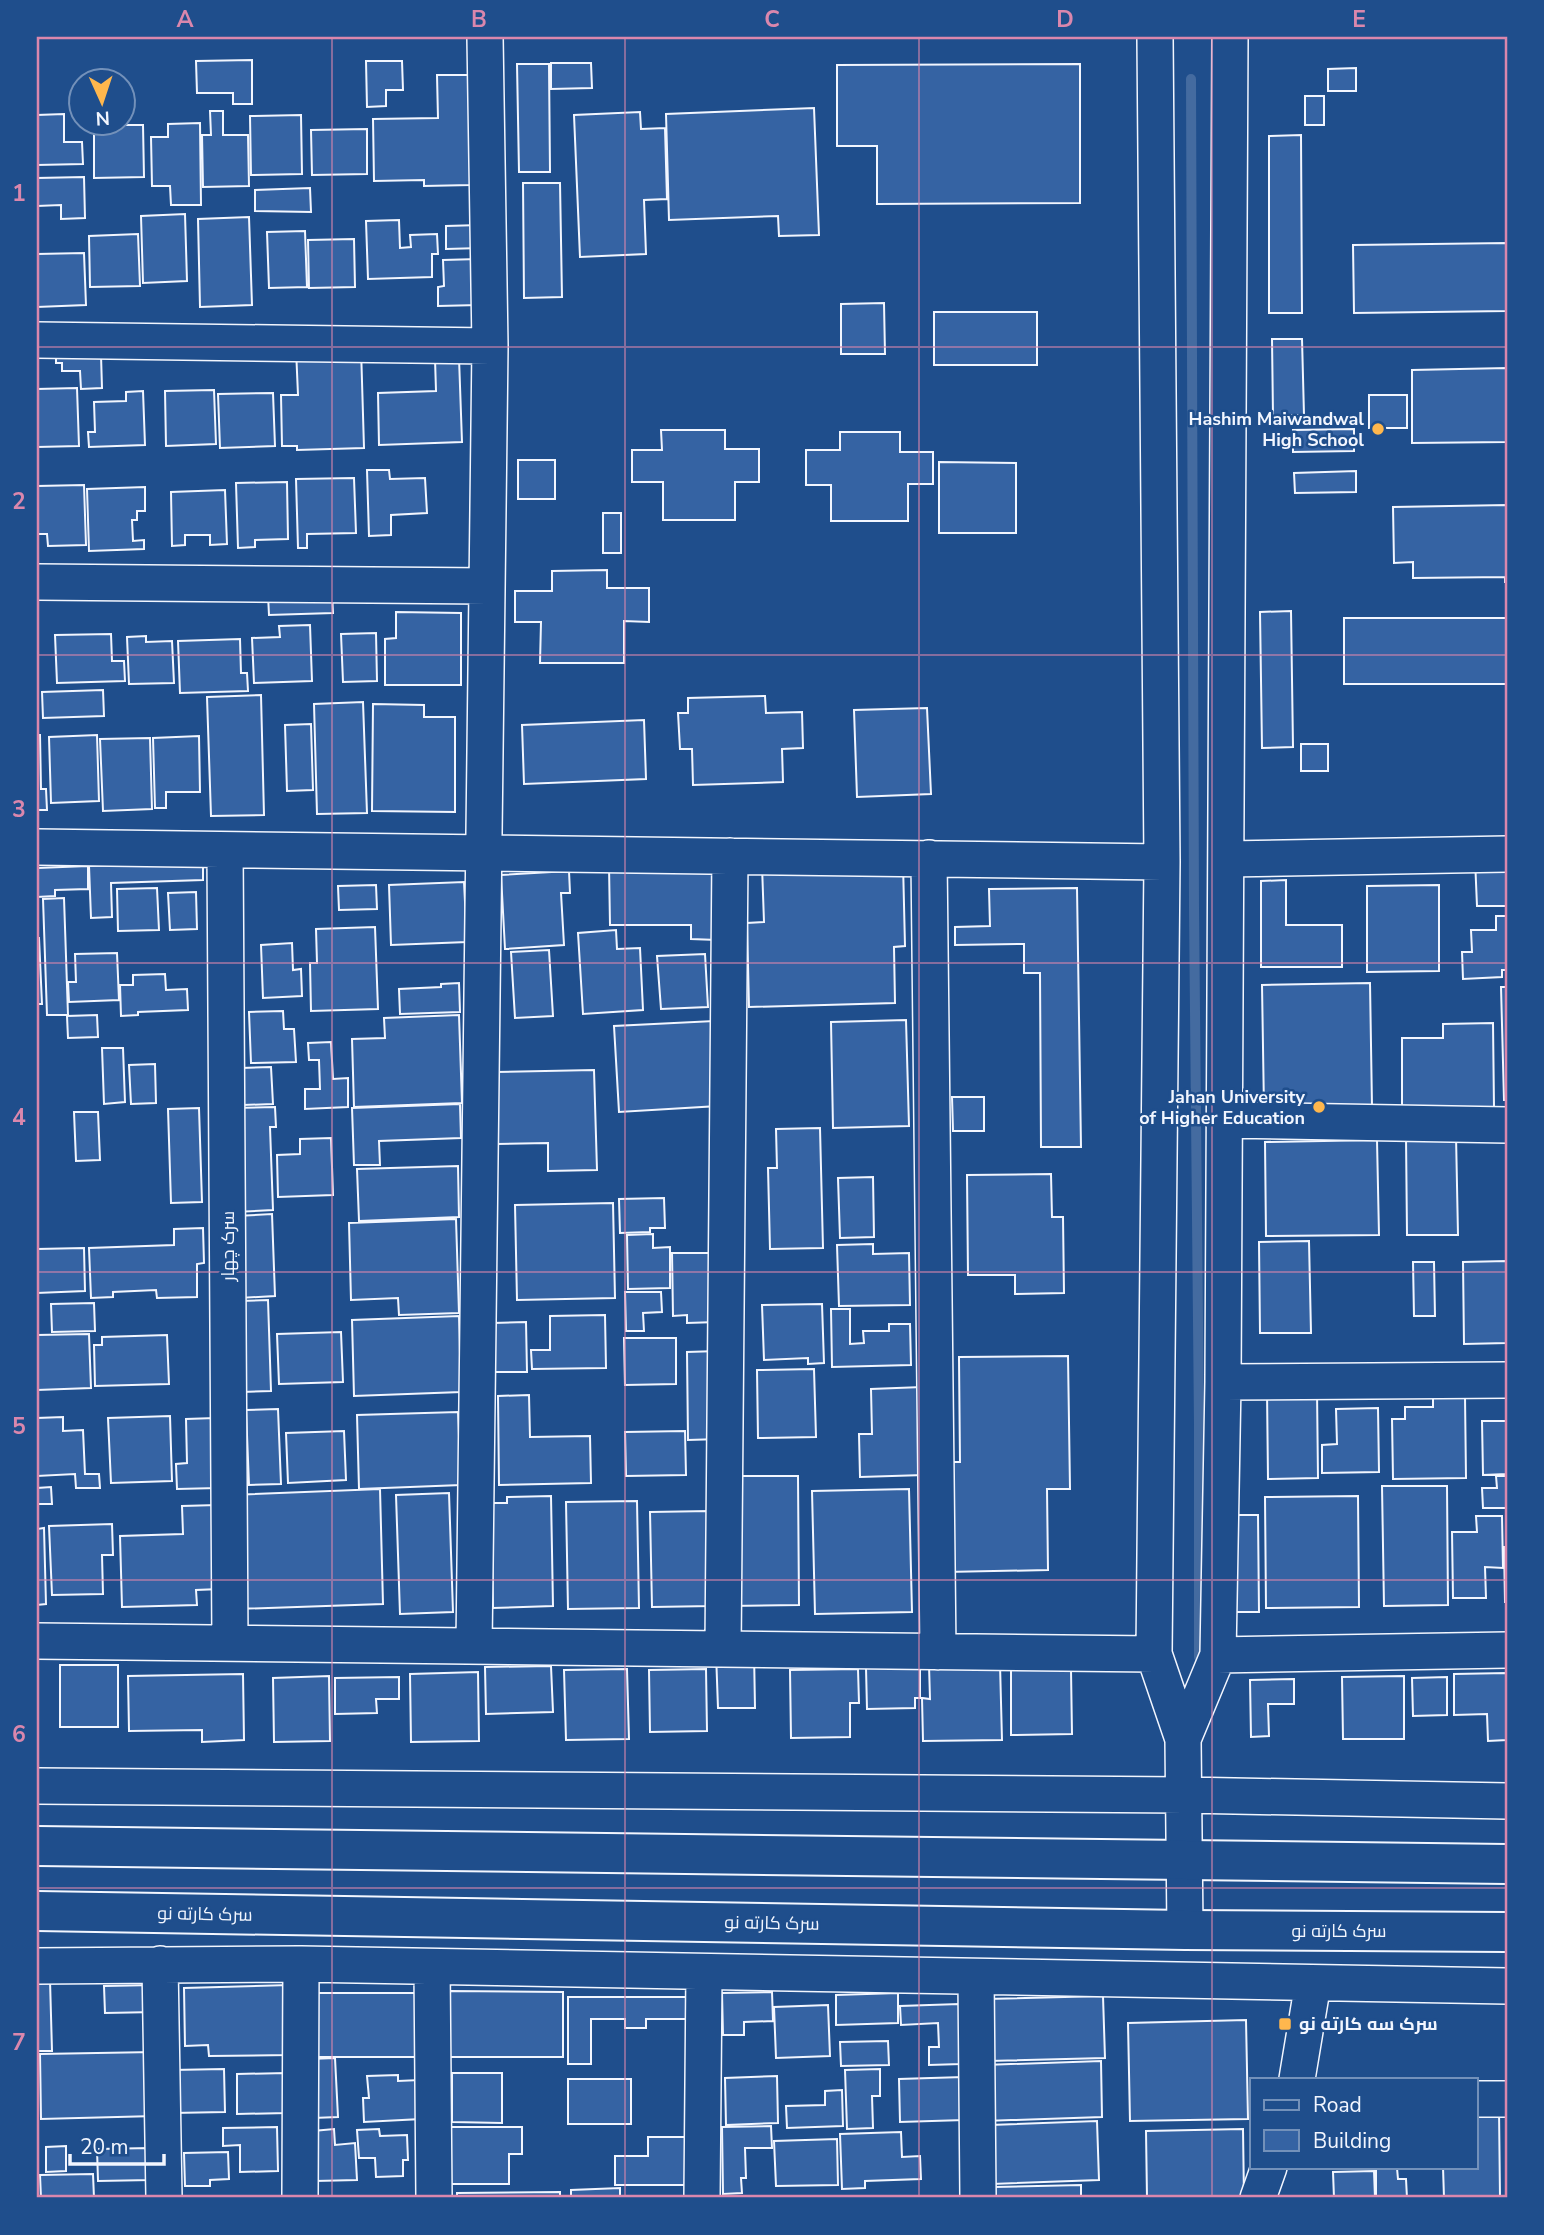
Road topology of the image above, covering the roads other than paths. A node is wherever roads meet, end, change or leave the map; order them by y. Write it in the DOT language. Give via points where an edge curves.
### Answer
graph roads {
  1 [pos="485,37"];
  2 [pos="1155,37"];
  3 [pos="1230,37"];
  4 [pos="37,340"];
  5 [pos="491,345"];
  6 [pos="37,582"];
  7 [pos="488,586"];
  8 [pos="37,847"];
  9 [pos="225,850"];
  10 [pos="484,853"];
  11 [pos="1507,854"];
  12 [pos="730,856"];
  13 [pos="929,858"];
  14 [pos="1227,859"];
  15 [pos="1162,862"];
  16 [pos="1223,1120"];
  17 [pos="1507,1125"];
  18 [pos="1507,1380"];
  19 [pos="1223,1382"];
  20 [pos="37,1641"];
  21 [pos="230,1643"];
  22 [pos="474,1646"];
  23 [pos="723,1649"];
  24 [pos="1507,1650"];
  25 [pos="938,1652"];
  26 [pos="1154,1654"];
  27 [pos="1218,1655"];
  28 [pos="1183,1739"];
  29 [pos="37,1786"];
  30 [pos="1184,1795"];
  31 [pos="1507,1801"];
  32 [pos="37,1846"];
  33 [pos="1185,1862"];
  34 [pos="1507,1864"];
  35 [pos="37,1911"];
  36 [pos="1185,1930"];
  37 [pos="1507,1931"];
  38 [pos="160,1964"];
  39 [pos="301,1964"];
  40 [pos="37,1966"];
  41 [pos="432,1967"];
  42 [pos="704,1972"];
  43 [pos="976,1978"];
  44 [pos="1313,1983"];
  45 [pos="1507,1986"];
  46 [pos="1297,2078"];
  47 [pos="1478,2099"];
  48 [pos="1507,2099"];
  49 [pos="1269,2168"];
  50 [pos="164,2198"];
  51 [pos="300,2198"];
  52 [pos="434,2198"];
  53 [pos="702,2198"];
  54 [pos="978,2198"];
  55 [pos="1258,2198"];
  1 -- 5 [label="street"];
  2 -- 15 [label="street"];
  3 -- 14 [label="street"];
  4 -- 5 [label="street"];
  5 -- 7 [label="street"];
  6 -- 7 [label="street"];
  7 -- 10 [label="street"];
  8 -- 9 [label="street"];
  9 -- 10 [label="street"];
  9 -- 21 [label="street, سرک چهار"];
  10 -- 12 [label="street"];
  10 -- 22 [label="street"];
  11 -- 14 [label="street"];
  12 -- 13 [label="street"];
  12 -- 23 [label="street"];
  13 -- 15 [label="street"];
  13 -- 25 [label="street"];
  14 -- 16 [label="street"];
  15 -- 26 [label="street"];
  16 -- 17 [label="street"];
  16 -- 19 [label="street"];
  18 -- 19 [label="street"];
  19 -- 27 [label="street"];
  20 -- 21 [label="street"];
  21 -- 22 [label="street"];
  22 -- 23 [label="street"];
  23 -- 25 [label="street"];
  24 -- 27 [label="street"];
  25 -- 26 [label="street"];
  26 -- 28 [label="street"];
  27 -- 28 [label="street"];
  28 -- 30 [label="street"];
  29 -- 30 [label="street"];
  30 -- 31 [label="street"];
  30 -- 33 [label="street"];
  32 -- 33 [label="highway"];
  33 -- 34 [label="highway"];
  33 -- 36 [label="street"];
  35 -- 36 [label="highway, سرک کارته نو"];
  36 -- 37 [label="highway, سرک کارته نو"];
  38 -- 39 [label="street"];
  38 -- 40 [label="street"];
  38 -- 50 [label="street"];
  39 -- 41 [label="street"];
  39 -- 51 [label="street"];
  41 -- 42 [label="street"];
  41 -- 52 [label="street"];
  42 -- 43 [label="street"];
  42 -- 53 [label="street"];
  43 -- 44 [label="street"];
  43 -- 54 [label="street"];
  44 -- 45 [label="street"];
  44 -- 46 [label="street"];
  47 -- 48 [label="street"];
  49 -- 55 [label="street"];
}
